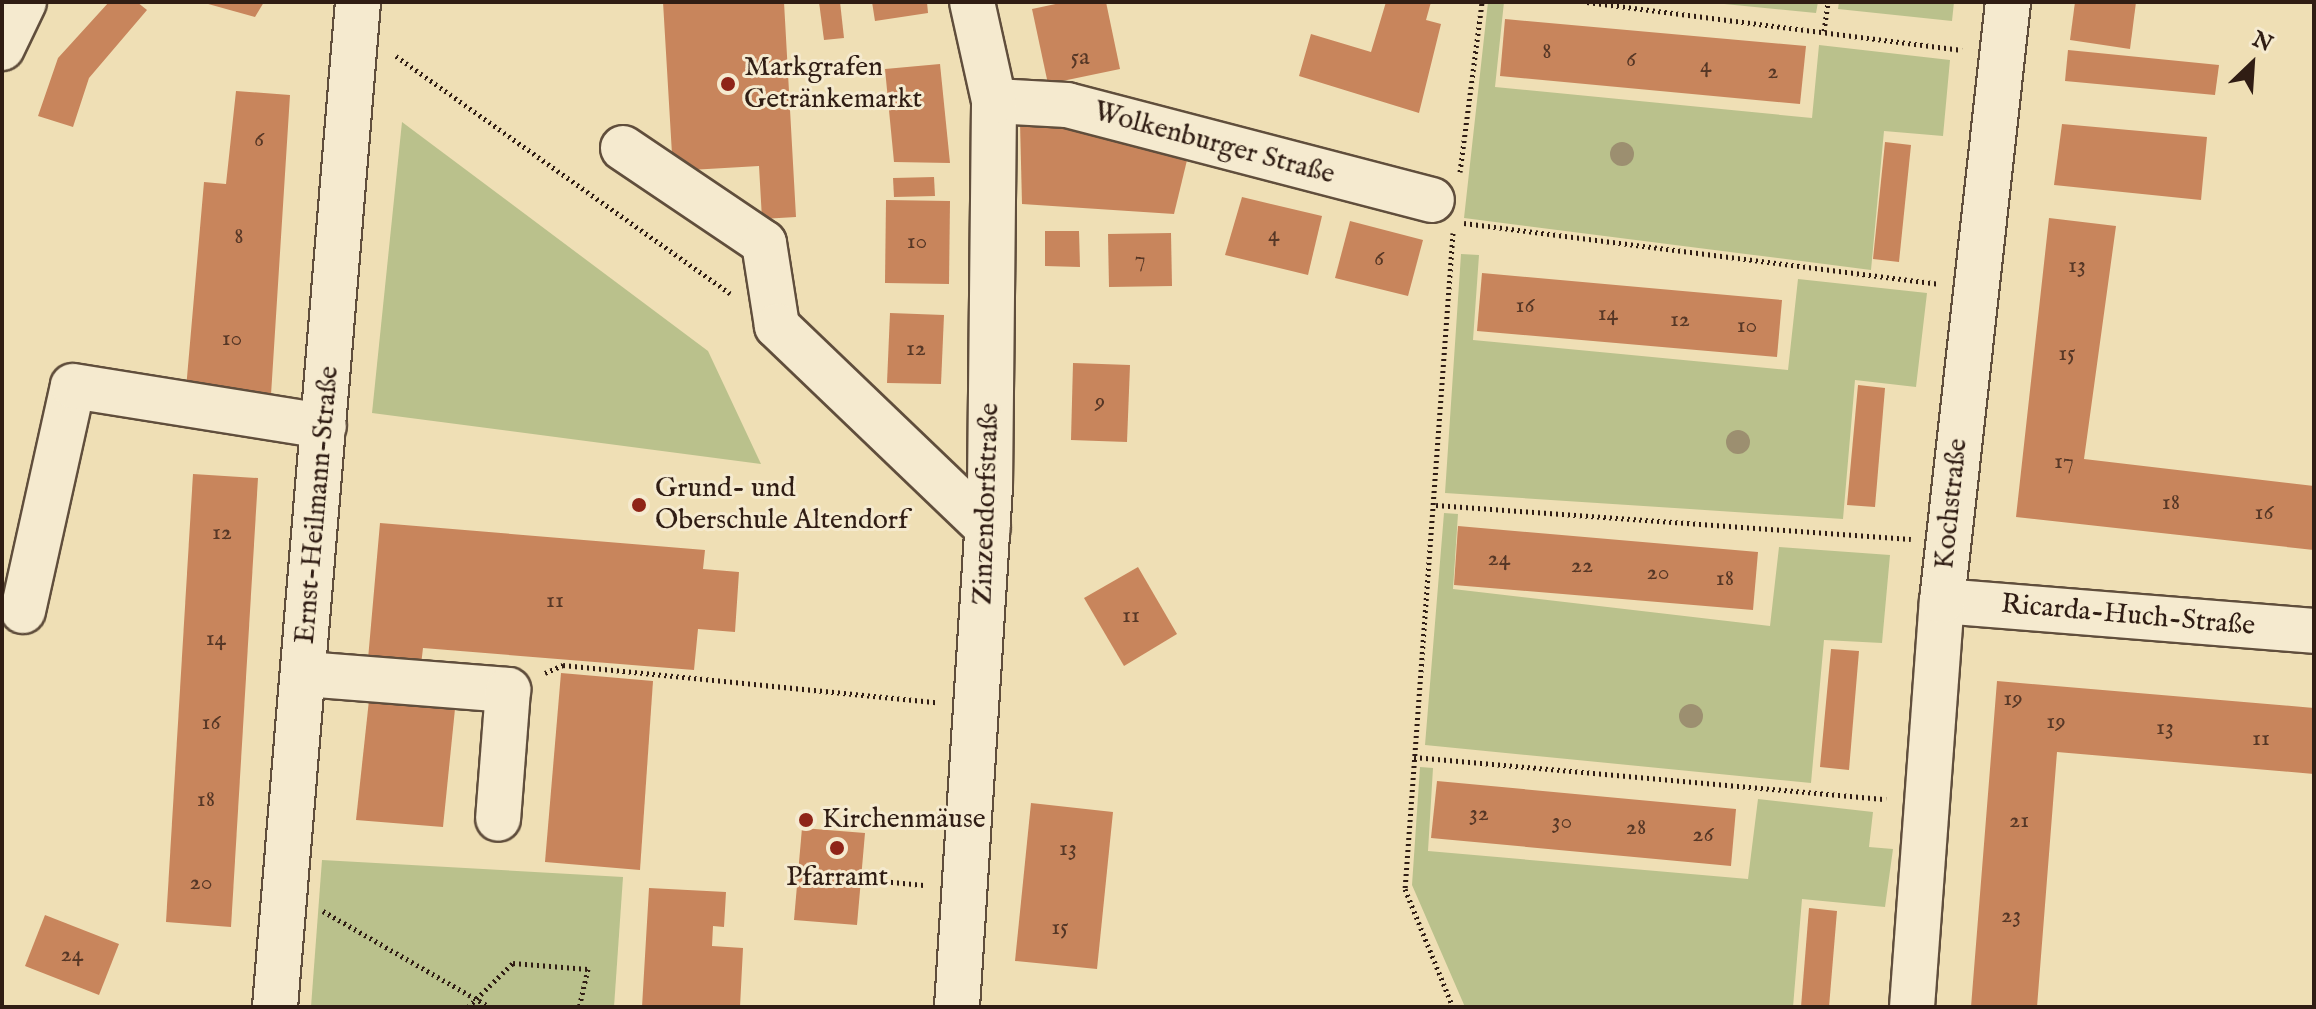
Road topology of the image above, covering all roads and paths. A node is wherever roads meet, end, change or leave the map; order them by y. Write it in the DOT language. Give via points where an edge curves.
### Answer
graph roads {
  1 [pos="24,2"];
  2 [pos="972,2"];
  3 [pos="1482,2"];
  4 [pos="1587,2"];
  5 [pos="1828,2"];
  6 [pos="2008,2"];
  7 [pos="357,15"];
  8 [pos="1824,31"];
  9 [pos="2,48"];
  10 [pos="2003,56"];
  11 [pos="994,101"];
  12 [pos="623,148"];
  13 [pos="1445,195"];
  14 [pos="1975,289"];
  15 [pos="777,326"];
  16 [pos="324,426"];
  17 [pos="1436,505"];
  18 [pos="988,528"];
  19 [pos="1948,541"];
  20 [pos="1942,601"];
  21 [pos="23,611"];
  22 [pos="2314,631"];
  23 [pos="325,674"];
  24 [pos="508,690"];
  25 [pos="944,703"];
  26 [pos="1414,757"];
  27 [pos="1927,802"];
  28 [pos="498,819"];
  29 [pos="861,879"];
  30 [pos="966,889"];
  31 [pos="287,890"];
  32 [pos="473,1000"];
  33 [pos="275,1007"];
  34 [pos="468,1007"];
  35 [pos="490,1007"];
  36 [pos="579,1007"];
  37 [pos="957,1007"];
  38 [pos="1453,1007"];
  39 [pos="1912,1007"];
  1 -- 9 [label="street"];
  2 -- 11 [label="street, Zinzendorfstraße"];
  3 -- 13 [label="path"];
  4 -- 8 [label="path"];
  5 -- 8 [label="path"];
  6 -- 10 [label="street, Kochstraße"];
  7 -- 15 [label="path"];
  7 -- 16 [label="street, Ernst-Heilmann-Straße"];
  8 -- 10 [label="path"];
  10 -- 14 [label="street, Kochstraße"];
  11 -- 13 [label="street, Wolkenburger Straße" via="1067,105"];
  11 -- 18 [label="street, Zinzendorfstraße"];
  12 -- 15 [label="street" via="764,243"];
  14 -- 17 [label="path" via="1453,222"];
  14 -- 19 [label="street, Kochstraße"];
  15 -- 18 [label="street"];
  16 -- 21 [label="street" via="73,386"];
  16 -- 23 [label="street, Ernst-Heilmann-Straße"];
  17 -- 19 [label="path"];
  17 -- 26 [label="path"];
  18 -- 30 [label="street, Zinzendorfstraße"];
  19 -- 20 [label="street, Kochstraße"];
  20 -- 22 [label="street, Ricarda-Huch-Straße"];
  20 -- 27 [label="street, Kochstraße"];
  23 -- 24 [label="street"];
  23 -- 31 [label="street, Ernst-Heilmann-Straße"];
  24 -- 25 [label="path" via="563,665"];
  24 -- 28 [label="street"];
  26 -- 27 [label="path"];
  26 -- 38 [label="path" via="1405,889"];
  27 -- 39 [label="street, Kochstraße"];
  29 -- 30 [label="path"];
  30 -- 37 [label="street, Zinzendorfstraße"];
  31 -- 32 [label="path"];
  31 -- 33 [label="street, Ernst-Heilmann-Straße"];
  32 -- 34 [label="path"];
  32 -- 35 [label="path"];
  32 -- 36 [label="path" via="513,963 588,969"];
}
